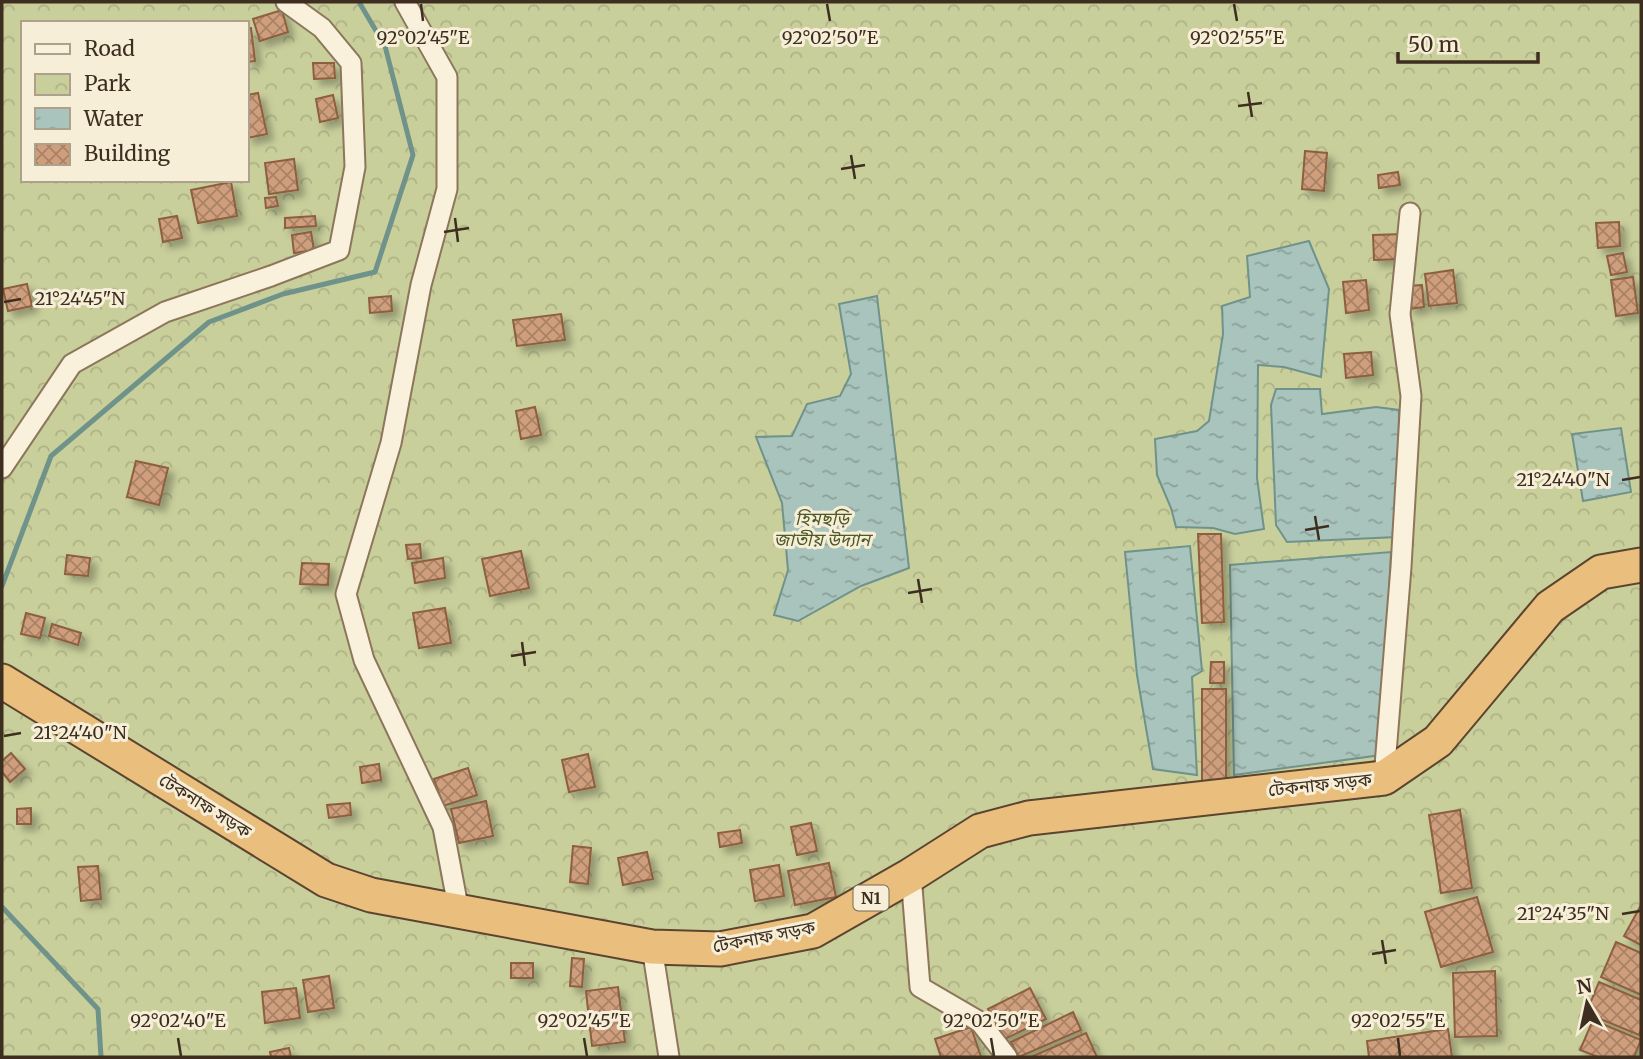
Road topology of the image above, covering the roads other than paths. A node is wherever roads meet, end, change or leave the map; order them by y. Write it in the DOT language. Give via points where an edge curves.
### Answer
graph roads {
  1 [pos="286,2"];
  2 [pos="405,2"];
  3 [pos="1410,213"];
  4 [pos="2,468"];
  5 [pos="1641,565"];
  6 [pos="2,681"];
  7 [pos="1384,778"];
  8 [pos="911,875"];
  9 [pos="459,912"];
  10 [pos="652,947"];
  11 [pos="669,1057"];
  12 [pos="1007,1057"];
  1 -- 4 [label="street" via="321,28 351,63 355,167 339,250 165,312 72,364"];
  2 -- 9 [label="street" via="447,77 447,189 421,285 391,443 346,594 364,660 443,827"];
  3 -- 7 [label="street" via="1400,314 1411,396"];
  5 -- 7 [label="highway, টেকনাফ সড়ক / N1" via="1601,572 1550,607 1438,741"];
  6 -- 9 [label="highway, টেকনাফ সড়ক / N1" via="326,880 371,895"];
  7 -- 8 [label="highway, টেকনাফ সড়ক / N1" via="1029,818 980,831"];
  8 -- 10 [label="highway, টেকনাফ সড়ক / N1" via="813,931 720,949"];
  8 -- 12 [label="street" via="920,987 980,1022"];
  9 -- 10 [label="highway, টেকনাফ সড়ক / N1"];
  10 -- 11 [label="street"];
}
